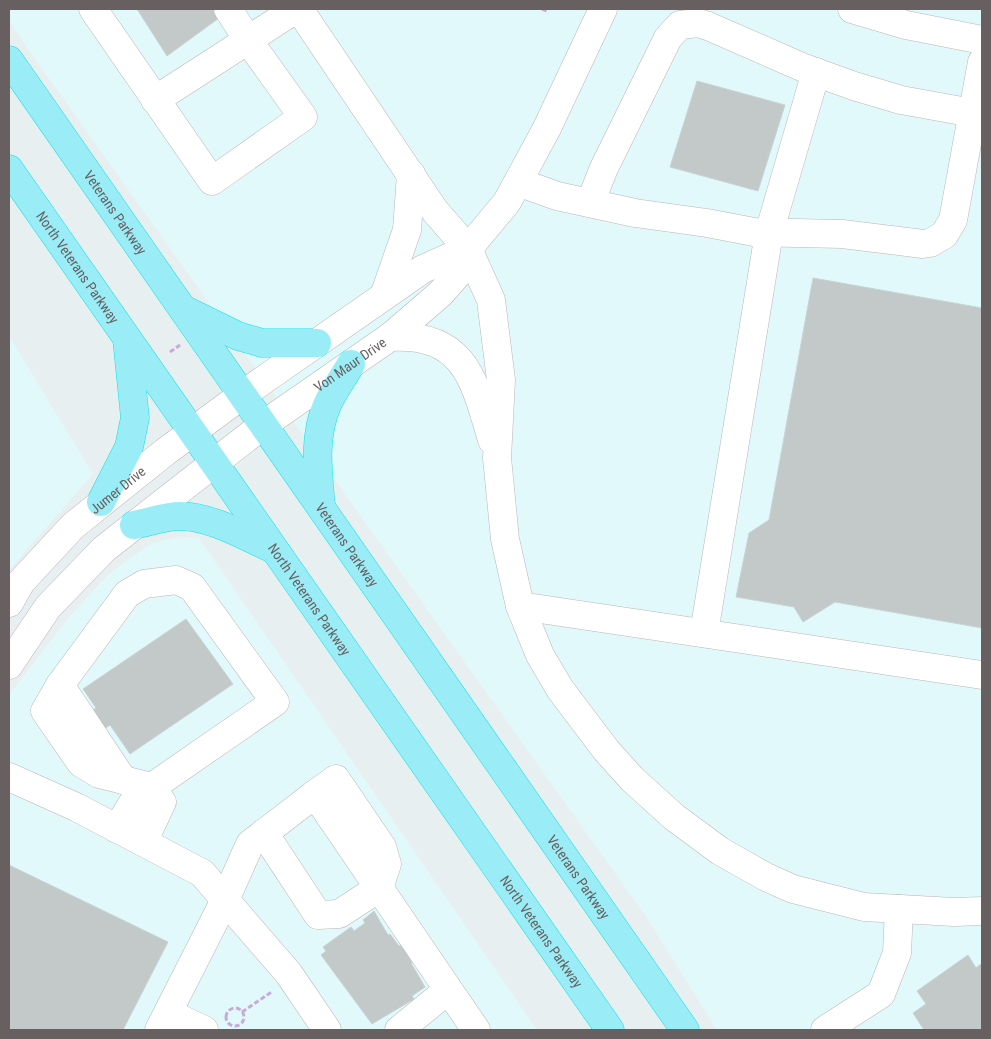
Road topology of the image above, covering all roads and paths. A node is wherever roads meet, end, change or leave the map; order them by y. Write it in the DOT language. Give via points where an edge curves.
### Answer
graph roads {
  1 [pos="93,9"];
  2 [pos="228,9"];
  3 [pos="297,9"];
  4 [pos="542,9"];
  5 [pos="603,9"];
  6 [pos="852,9"];
  7 [pos="549,12"];
  8 [pos="248,40"];
  9 [pos="982,40"];
  10 [pos="9,60"];
  11 [pos="982,62"];
  12 [pos="816,72"];
  13 [pos="155,100"];
  14 [pos="973,112"];
  15 [pos="9,169"];
  16 [pos="411,174"];
  17 [pos="518,182"];
  18 [pos="590,203"];
  19 [pos="769,233"];
  20 [pos="468,249"];
  21 [pos="384,296"];
  22 [pos="184,309"];
  23 [pos="390,336"];
  24 [pos="127,340"];
  25 [pos="317,343"];
  26 [pos="180,345"];
  27 [pos="170,352"];
  28 [pos="351,364"];
  29 [pos="242,395"];
  30 [pos="263,425"];
  31 [pos="192,432"];
  32 [pos="497,458"];
  33 [pos="213,463"];
  34 [pos="101,502"];
  35 [pos="321,507"];
  36 [pos="134,525"];
  37 [pos="275,550"];
  38 [pos="9,603"];
  39 [pos="520,606"];
  40 [pos="704,633"];
  41 [pos="9,666"];
  42 [pos="982,675"];
  43 [pos="9,778"];
  44 [pos="152,787"];
  45 [pos="117,829"];
  46 [pos="264,832"];
  47 [pos="143,842"];
  48 [pos="379,888"];
  49 [pos="226,898"];
  50 [pos="899,909"];
  51 [pos="982,911"];
  52 [pos="292,978"];
  53 [pos="448,990"];
  54 [pos="242,1012"];
  55 [pos="164,1022"];
  56 [pos="204,1030"];
  57 [pos="327,1030"];
  58 [pos="398,1030"];
  59 [pos="476,1030"];
  60 [pos="610,1030"];
  61 [pos="686,1030"];
  62 [pos="825,1030"];
  1 -- 13 [label="street"];
  2 -- 8 [label="street"];
  3 -- 8 [label="street"];
  3 -- 16 [label="street"];
  4 -- 7 [label="path"];
  5 -- 17 [label="street, Von Maur Drive"];
  6 -- 9 [label="street" via="906,25"];
  8 -- 13 [label="street"];
  8 -- 13 [label="street" via="303,117 212,181"];
  10 -- 22 [label="highway, Veterans Parkway"];
  11 -- 14 [label="street"];
  12 -- 14 [label="street" via="901,100"];
  12 -- 18 [label="street" via="708,26 680,25 668,38"];
  12 -- 19 [label="street"];
  14 -- 19 [label="street" via="954,220 938,239 914,244 842,234"];
  15 -- 24 [label="highway, North Veterans Parkway"];
  16 -- 20 [label="street" via="435,211"];
  16 -- 21 [label="street" via="406,230"];
  17 -- 18 [label="street" via="556,196"];
  17 -- 20 [label="street, Von Maur Drive" via="507,202"];
  18 -- 19 [label="street"];
  19 -- 40 [label="street"];
  20 -- 21 [label="street, Von Maur Drive" via="423,269"];
  20 -- 23 [label="street, Von Maur Drive" via="456,276 440,294"];
  20 -- 32 [label="street" via="491,300 501,380"];
  21 -- 25 [label="street, Von Maur Drive"];
  22 -- 25 [label="highway" via="238,336 262,343"];
  22 -- 29 [label="highway, Veterans Parkway"];
  23 -- 28 [label="street, Von Maur Drive"];
  23 -- 32 [label="street" via="426,339 443,346 459,360 476,387"];
  24 -- 31 [label="highway, North Veterans Parkway"];
  24 -- 34 [label="highway" via="135,418 129,447"];
  25 -- 29 [label="street, Von Maur Drive"];
  26 -- 27 [label="path"];
  28 -- 30 [label="street, Von Maur Drive"];
  28 -- 35 [label="highway" via="327,405 319,434 316,453"];
  29 -- 30 [label="highway, Veterans Parkway"];
  29 -- 31 [label="street, Jumer Drive"];
  30 -- 33 [label="street, Von Maur Drive"];
  30 -- 35 [label="highway, Veterans Parkway"];
  31 -- 33 [label="highway, North Veterans Parkway"];
  31 -- 34 [label="street, Jumer Drive"];
  32 -- 39 [label="street" via="505,539"];
  33 -- 36 [label="street"];
  33 -- 37 [label="highway, North Veterans Parkway"];
  34 -- 38 [label="street, Jumer Drive" via="73,526 21,582"];
  35 -- 61 [label="highway, Veterans Parkway"];
  36 -- 37 [label="highway" via="180,516 203,520"];
  36 -- 41 [label="street" via="98,555 48,607"];
  37 -- 60 [label="highway, North Veterans Parkway"];
  39 -- 40 [label="street"];
  39 -- 50 [label="street" via="540,655 560,688 606,750 674,817 754,872 793,889 864,907"];
  40 -- 42 [label="street"];
  43 -- 45 [label="street"];
  44 -- 44 [label="street" via="275,702 192,587 176,580 144,584 127,594 44,711 81,763 99,774"];
  44 -- 45 [label="street" via="138,794"];
  44 -- 47 [label="street" via="162,802"];
  45 -- 47 [label="street"];
  46 -- 48 [label="street" via="318,915 339,914"];
  46 -- 48 [label="street" via="336,778 382,847 387,864"];
  46 -- 49 [label="street" via="250,844"];
  47 -- 49 [label="street" via="202,872"];
  48 -- 53 [label="street"];
  49 -- 52 [label="street"];
  49 -- 55 [label="street"];
  50 -- 51 [label="street"];
  50 -- 62 [label="street" via="897,953 881,994"];
  52 -- 54 [label="path"];
  52 -- 57 [label="street"];
  53 -- 58 [label="street"];
  53 -- 59 [label="street"];
  54 -- 54 [label="path" via="230,1010 226,1015 229,1023 234,1026 240,1024"];
  55 -- 56 [label="street"];
}
